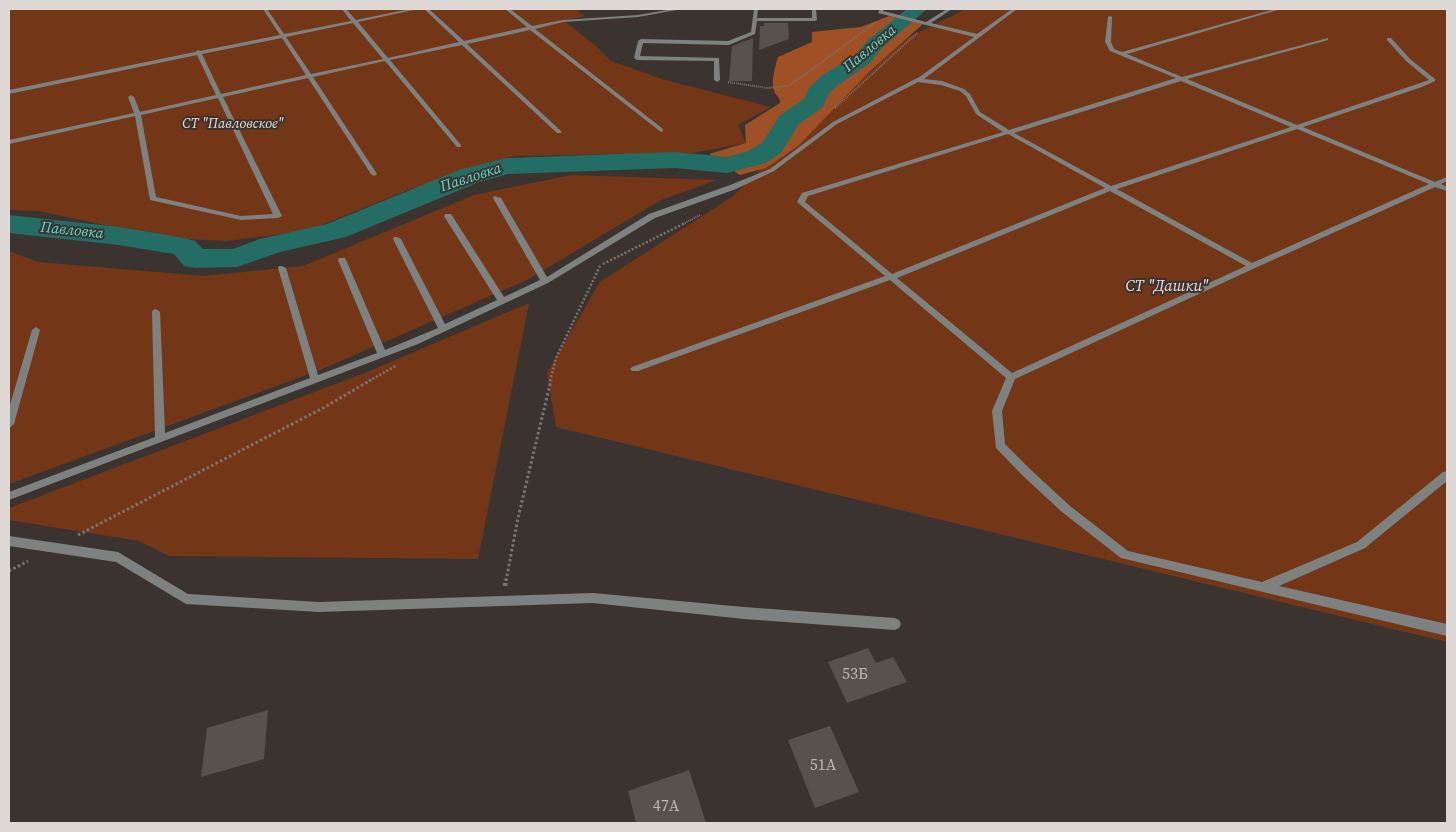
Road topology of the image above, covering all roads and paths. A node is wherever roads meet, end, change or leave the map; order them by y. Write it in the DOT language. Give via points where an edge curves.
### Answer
graph roads {
  1 [pos="265,9"];
  2 [pos="344,9"];
  3 [pos="416,9"];
  4 [pos="426,9"];
  5 [pos="507,9"];
  6 [pos="680,9"];
  7 [pos="756,9"];
  8 [pos="814,9"];
  9 [pos="882,9"];
  10 [pos="950,9"];
  11 [pos="1015,9"];
  12 [pos="1279,9"];
  13 [pos="888,14"];
  14 [pos="1110,17"];
  15 [pos="755,19"];
  16 [pos="355,21"];
  17 [pos="928,23"];
  18 [pos="532,28"];
  19 [pos="283,35"];
  20 [pos="978,36"];
  21 [pos="1326,39"];
  22 [pos="1389,39"];
  23 [pos="462,43"];
  24 [pos="198,52"];
  25 [pos="1121,54"];
  26 [pos="388,59"];
  27 [pos="309,76"];
  28 [pos="1180,79"];
  29 [pos="717,80"];
  30 [pos="918,80"];
  31 [pos="9,92"];
  32 [pos="220,94"];
  33 [pos="131,96"];
  34 [pos="832,111"];
  35 [pos="138,114"];
  36 [pos="1297,126"];
  37 [pos="661,130"];
  38 [pos="558,132"];
  39 [pos="1008,132"];
  40 [pos="9,142"];
  41 [pos="460,146"];
  42 [pos="374,174"];
  43 [pos="1447,179"];
  44 [pos="1436,184"];
  45 [pos="1112,188"];
  46 [pos="1447,189"];
  47 [pos="497,198"];
  48 [pos="706,212"];
  49 [pos="448,216"];
  50 [pos="397,239"];
  51 [pos="342,260"];
  52 [pos="600,266"];
  53 [pos="1252,266"];
  54 [pos="282,268"];
  55 [pos="593,269"];
  56 [pos="891,277"];
  57 [pos="545,281"];
  58 [pos="502,301"];
  59 [pos="156,312"];
  60 [pos="443,329"];
  61 [pos="36,330"];
  62 [pos="383,355"];
  63 [pos="405,360"];
  64 [pos="635,369"];
  65 [pos="1011,377"];
  66 [pos="314,380"];
  67 [pos="9,424"];
  68 [pos="160,439"];
  69 [pos="1447,476"];
  70 [pos="9,496"];
  71 [pos="9,541"];
  72 [pos="52,548"];
  73 [pos="9,571"];
  74 [pos="1263,587"];
  75 [pos="502,601"];
  76 [pos="895,624"];
  77 [pos="1447,630"];
  1 -- 19 [label="lane"];
  2 -- 16 [label="lane"];
  3 -- 16 [label="lane"];
  4 -- 23 [label="lane"];
  5 -- 18 [label="lane"];
  6 -- 18 [label="lane" via="638,16 563,21"];
  7 -- 15 [label="lane"];
  8 -- 15 [label="lane" via="815,20"];
  9 -- 13 [label="lane" via="880,12"];
  10 -- 17 [label="lane"];
  11 -- 20 [label="lane"];
  12 -- 25 [label="lane"];
  13 -- 17 [label="lane"];
  13 -- 29 [label="path" via="789,86 767,88"];
  14 -- 25 [label="lane" via="1108,42 1112,50"];
  15 -- 29 [label="lane" via="753,33 729,42 641,41 637,58 717,58"];
  16 -- 19 [label="lane"];
  16 -- 26 [label="lane"];
  17 -- 20 [label="lane"];
  17 -- 34 [label="path"];
  18 -- 23 [label="lane"];
  18 -- 37 [label="lane"];
  19 -- 24 [label="lane"];
  19 -- 27 [label="lane"];
  20 -- 30 [label="lane"];
  21 -- 28 [label="lane"];
  22 -- 36 [label="lane" via="1433,80"];
  23 -- 26 [label="lane"];
  23 -- 38 [label="lane"];
  24 -- 31 [label="lane"];
  24 -- 32 [label="lane"];
  25 -- 28 [label="lane"];
  26 -- 27 [label="lane"];
  26 -- 41 [label="lane"];
  27 -- 32 [label="lane"];
  27 -- 42 [label="lane"];
  28 -- 36 [label="lane"];
  28 -- 39 [label="lane"];
  30 -- 39 [label="lane" via="942,82 962,90 978,113"];
  30 -- 57 [label="lane" via="835,123 772,170 652,216"];
  32 -- 35 [label="lane"];
  32 -- 35 [label="lane" via="278,216 241,218 153,198"];
  33 -- 35 [label="lane"];
  35 -- 40 [label="lane"];
  36 -- 44 [label="lane"];
  36 -- 45 [label="lane"];
  39 -- 45 [label="lane"];
  39 -- 56 [label="lane" via="805,195 801,202"];
  43 -- 44 [label="lane"];
  44 -- 46 [label="lane"];
  44 -- 53 [label="lane"];
  45 -- 53 [label="lane"];
  45 -- 56 [label="lane"];
  47 -- 57 [label="lane"];
  48 -- 52 [label="path"];
  49 -- 58 [label="lane"];
  50 -- 60 [label="lane"];
  51 -- 62 [label="lane"];
  52 -- 55 [label="path"];
  52 -- 75 [label="path" via="556,358"];
  53 -- 65 [label="lane"];
  54 -- 66 [label="lane"];
  56 -- 64 [label="lane"];
  56 -- 65 [label="lane"];
  57 -- 58 [label="lane"];
  58 -- 60 [label="lane"];
  59 -- 68 [label="lane"];
  60 -- 62 [label="lane"];
  61 -- 67 [label="lane"];
  62 -- 66 [label="lane"];
  63 -- 72 [label="path" via="323,408"];
  65 -- 74 [label="lane" via="998,411 1000,445 1066,509 1125,554"];
  66 -- 68 [label="lane"];
  68 -- 70 [label="lane"];
  69 -- 74 [label="lane" via="1361,545"];
  71 -- 72 [label="lane"];
  72 -- 73 [label="path"];
  72 -- 75 [label="lane" via="118,557 186,599 319,607"];
  74 -- 77 [label="lane"];
  75 -- 76 [label="lane" via="593,598"];
}
